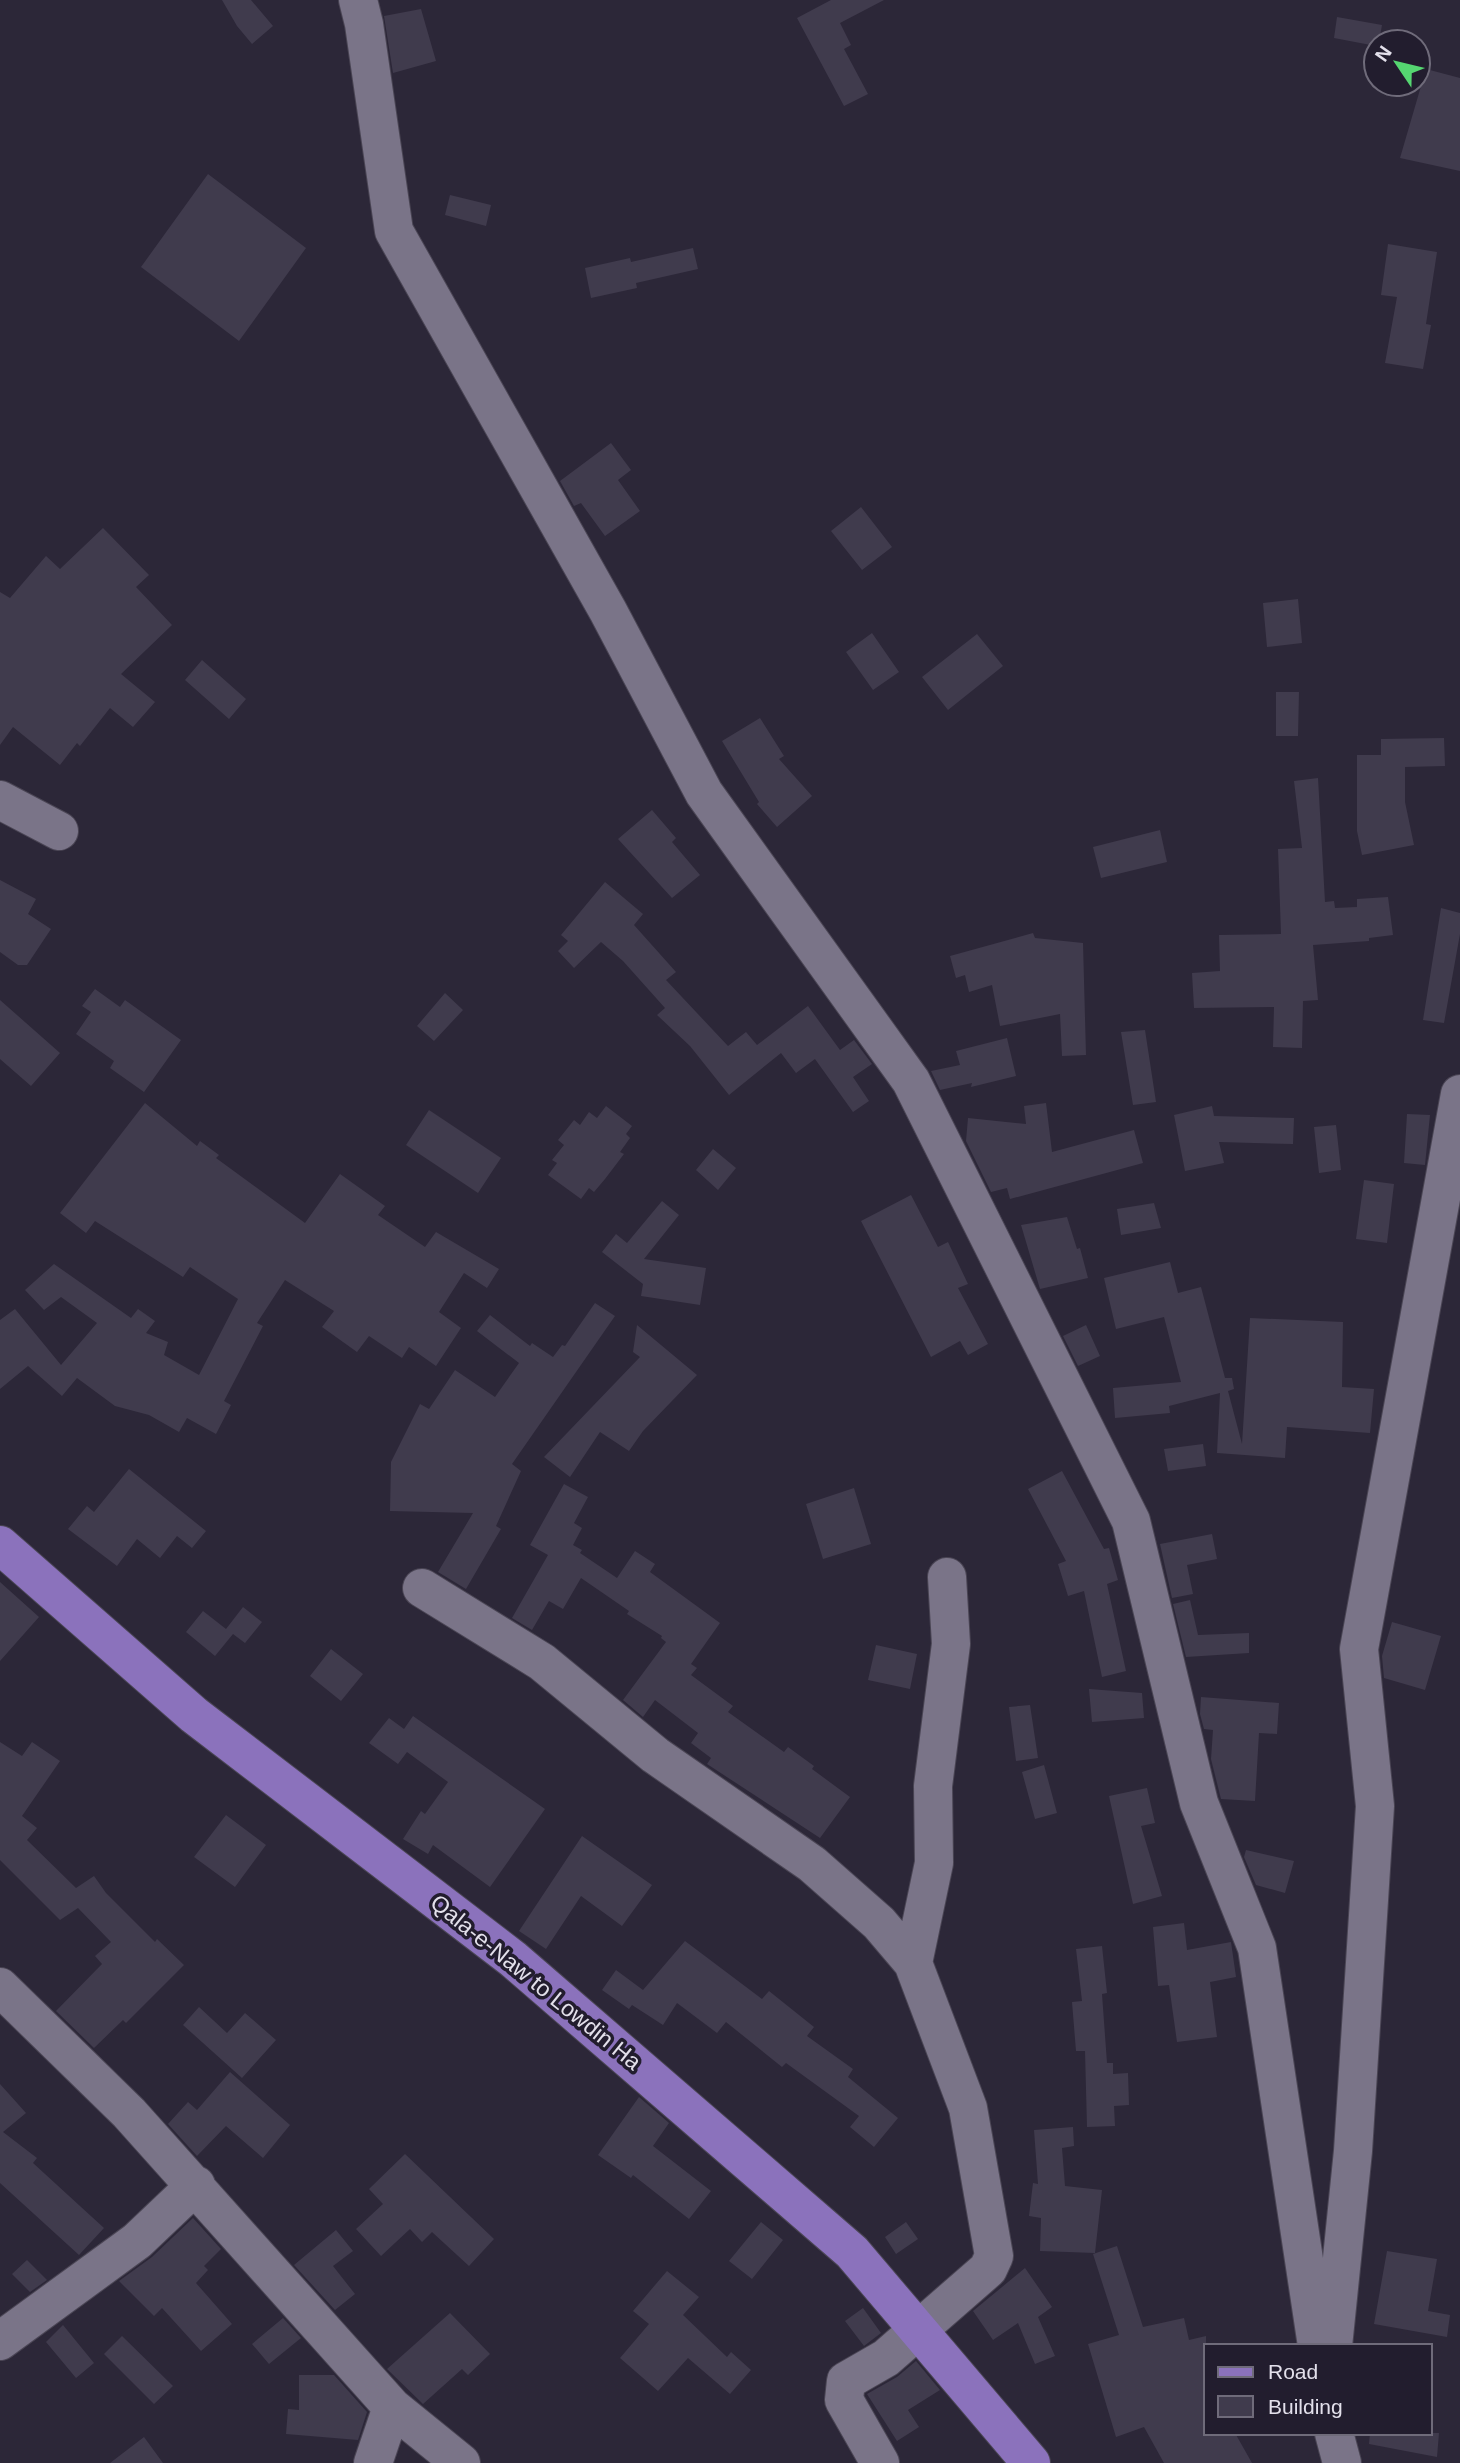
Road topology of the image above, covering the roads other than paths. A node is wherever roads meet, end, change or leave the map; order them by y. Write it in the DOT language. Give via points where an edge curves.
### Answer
graph roads {
  1 [pos="358,0"];
  2 [pos="0,800"];
  3 [pos="59,831"];
  4 [pos="1460,1094"];
  5 [pos="0,1545"];
  6 [pos="947,1577"];
  7 [pos="422,1588"];
  8 [pos="913,1963"];
  9 [pos="7,2007"];
  10 [pos="196,2185"];
  11 [pos="917,2329"];
  12 [pos="0,2341"];
  13 [pos="1317,2344"];
  14 [pos="1333,2344"];
  15 [pos="392,2407"];
  16 [pos="1335,2435"];
  17 [pos="373,2463"];
  18 [pos="461,2463"];
  19 [pos="880,2463"];
  20 [pos="1031,2463"];
  21 [pos="1342,2463"];
  1 -- 13 [label="street" via="394,231 608,611 704,793 911,1081 1130,1521 1199,1803 1258,1948"];
  2 -- 3 [label="street"];
  4 -- 14 [label="street" via="1359,1649 1375,1806 1353,2151"];
  5 -- 11 [label="main road, Qala-e-Naw to Lowdin Ha" via="194,1716 513,1959 675,2097 852,2252"];
  6 -- 8 [label="street" via="951,1644 933,1786 934,1863"];
  7 -- 8 [label="street" via="542,1662 654,1755 812,1864 878,1923"];
  8 -- 11 [label="street" via="968,2108 994,2256 988,2269"];
  9 -- 10 [label="street" via="129,2113"];
  10 -- 12 [label="street" via="136,2241"];
  10 -- 15 [label="street"];
  11 -- 19 [label="street" via="886,2358 846,2381 844,2400"];
  11 -- 20 [label="main road, Qala-e-Naw to Lowdin Ha"];
  15 -- 17 [label="street"];
  15 -- 18 [label="street"];
  16 -- 21 [label="street"];
}
